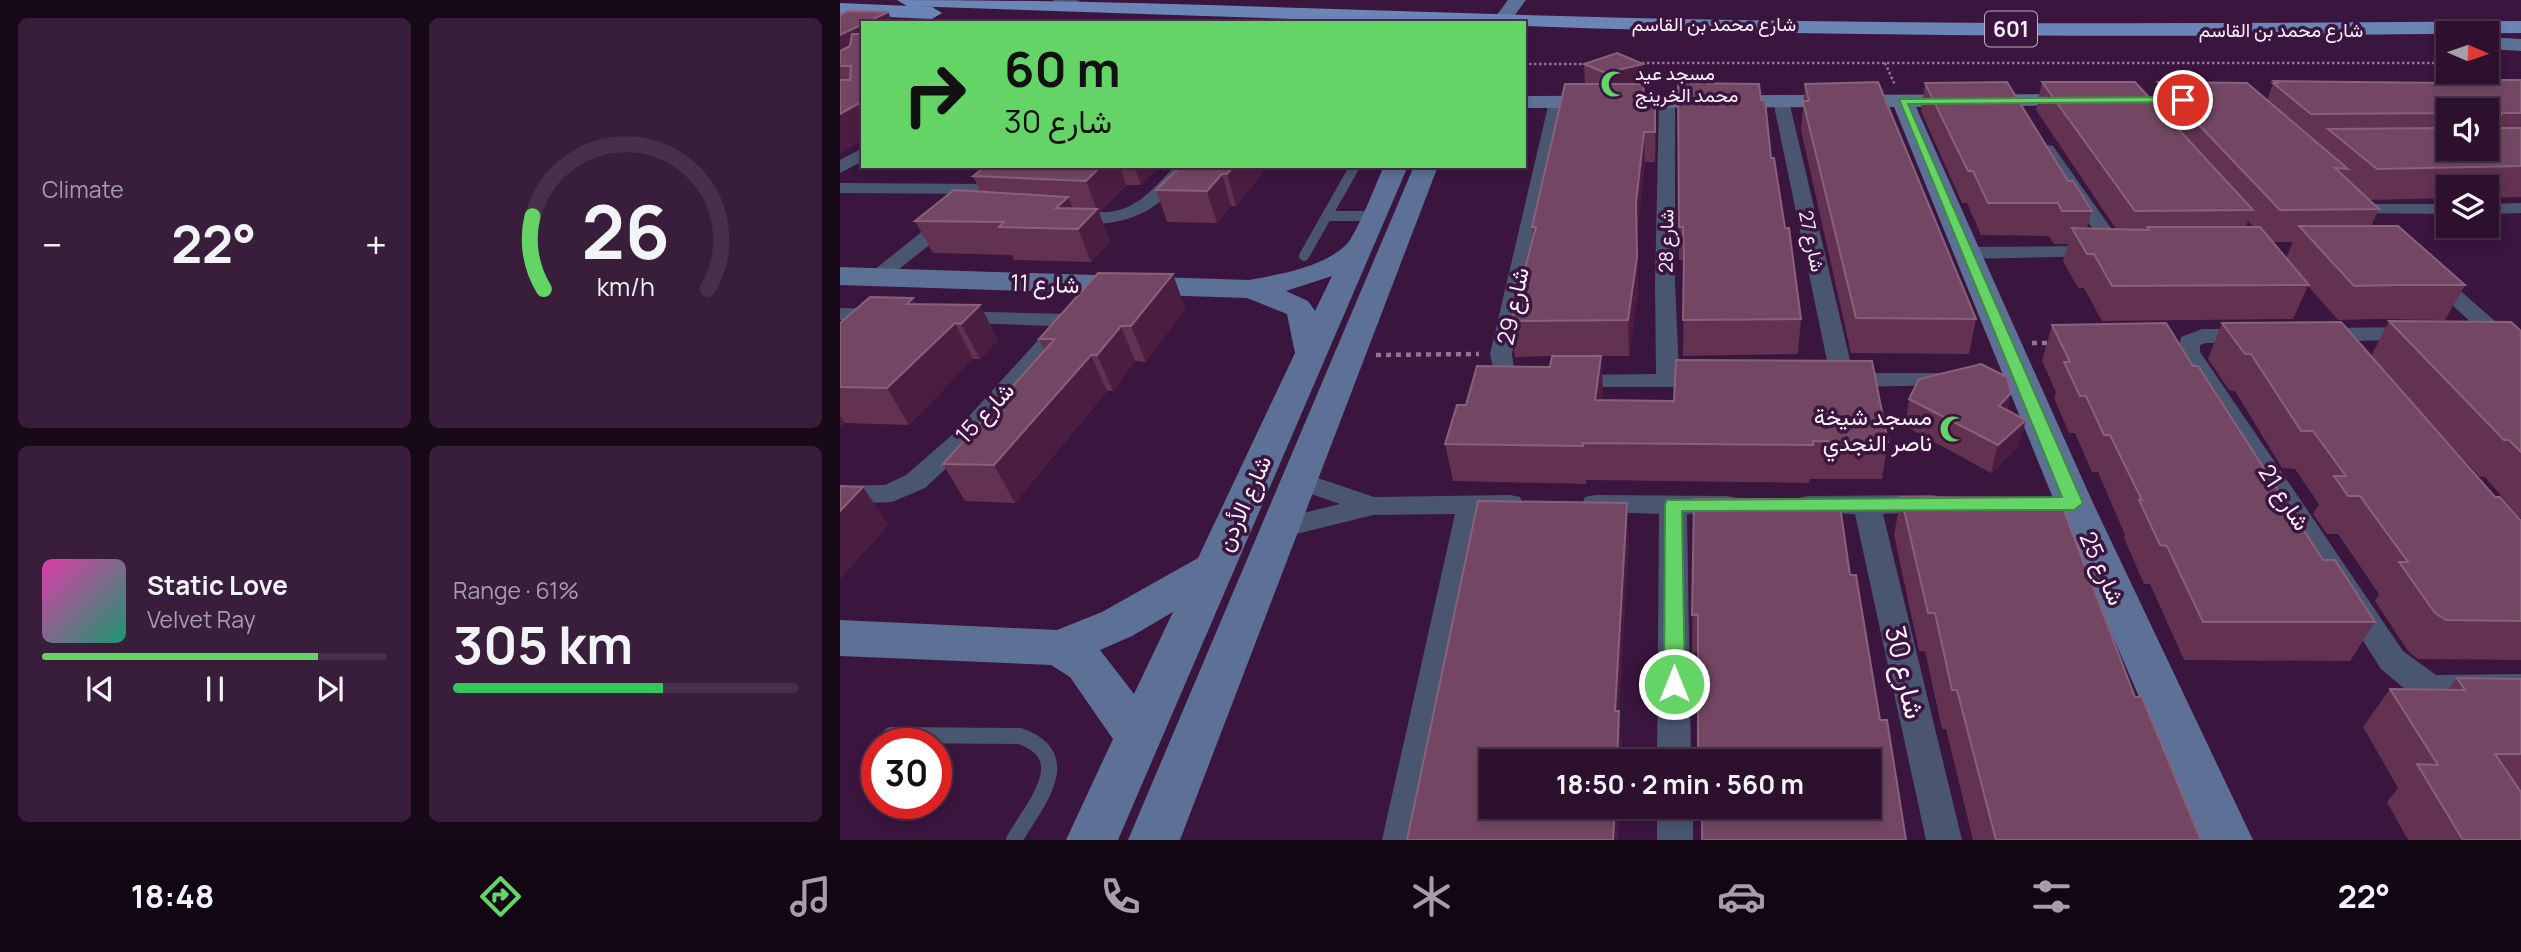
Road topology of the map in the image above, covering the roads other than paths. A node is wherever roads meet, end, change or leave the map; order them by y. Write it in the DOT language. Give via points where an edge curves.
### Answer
graph roads {
  1 [pos="906,0"];
  2 [pos="1057,0"];
  3 [pos="1455,0"];
  4 [pos="1489,0"];
  5 [pos="1517,0"];
  6 [pos="1535,0"];
  7 [pos="1080,6"];
  8 [pos="840,9"];
  9 [pos="1206,17"];
  10 [pos="1165,21"];
  11 [pos="1431,21"];
  12 [pos="1487,21"];
  13 [pos="1488,21"];
  14 [pos="1526,22"];
  15 [pos="1762,24"];
  16 [pos="2521,26"];
  17 [pos="1526,28"];
  18 [pos="2129,31"];
  19 [pos="1533,38"];
  20 [pos="1900,41"];
  21 [pos="2436,41"];
  22 [pos="2499,42"];
  23 [pos="2521,43"];
  24 [pos="2103,100"];
  25 [pos="1781,101"];
  26 [pos="1902,101"];
  27 [pos="2012,101"];
  28 [pos="1557,102"];
  29 [pos="1667,102"];
  30 [pos="1526,103"];
  31 [pos="861,154"];
  32 [pos="840,168"];
  33 [pos="1183,168"];
  34 [pos="1354,168"];
  35 [pos="1410,169"];
  36 [pos="1004,174"];
  37 [pos="840,188"];
  38 [pos="984,189"];
  39 [pos="2339,193"];
  40 [pos="2521,208"];
  41 [pos="2358,209"];
  42 [pos="2436,209"];
  43 [pos="2499,209"];
  44 [pos="1327,216"];
  45 [pos="1048,217"];
  46 [pos="2376,226"];
  47 [pos="1365,233"];
  48 [pos="2118,252"];
  49 [pos="2144,252"];
  50 [pos="1965,253"];
  51 [pos="1304,257"];
  52 [pos="2414,260"];
  53 [pos="840,276"];
  54 [pos="877,277"];
  55 [pos="1105,285"];
  56 [pos="1249,289"];
  57 [pos="850,314"];
  58 [pos="902,316"];
  59 [pos="930,316"];
  60 [pos="1069,320"];
  61 [pos="840,331"];
  62 [pos="2443,334"];
  63 [pos="2470,334"];
  64 [pos="2497,334"];
  65 [pos="2336,335"];
  66 [pos="1311,354"];
  67 [pos="2520,354"];
  68 [pos="2354,355"];
  69 [pos="1668,380"];
  70 [pos="1735,380"];
  71 [pos="1816,380"];
  72 [pos="1843,380"];
  73 [pos="1998,380"];
  74 [pos="1300,481"];
  75 [pos="840,495"];
  76 [pos="1471,504"];
  77 [pos="1538,504"];
  78 [pos="1565,504"];
  79 [pos="1964,504"];
  80 [pos="1674,505"];
  81 [pos="1756,505"];
  82 [pos="1784,505"];
  83 [pos="1867,505"];
  84 [pos="1373,506"];
  85 [pos="1280,528"];
  86 [pos="1213,569"];
  87 [pos="840,638"];
  88 [pos="1059,648"];
  89 [pos="2521,687"];
  90 [pos="952,736"];
  91 [pos="1139,737"];
  92 [pos="1674,749"];
  93 [pos="1675,819"];
  94 [pos="1014,840"];
  95 [pos="1091,840"];
  96 [pos="1153,840"];
  97 [pos="1400,840"];
  98 [pos="1675,840"];
  99 [pos="1944,840"];
  100 [pos="2227,840"];
  1 -- 7 [label="main road, شارع محمد بن القاسم / 601"];
  2 -- 7 [label="lane"];
  3 -- 9 [label="main road" via="1385,11"];
  4 -- 12 [label="street"];
  5 -- 13 [label="street"];
  6 -- 15 [label="main road" via="1556,12 1582,16"];
  7 -- 9 [label="main road, شارع محمد بن القاسم / 601"];
  8 -- 10 [label="main road, شارع محمد بن القاسم / 601"];
  9 -- 11 [label="main road, شارع محمد بن القاسم / 601"];
  14 -- 15 [label="main road, شارع محمد بن القاسم / 601"];
  15 -- 17 [label="main road" via="1719,30"];
  15 -- 18 [label="main road, شارع محمد بن القاسم / 601"];
  16 -- 18 [label="main road, شارع محمد بن القاسم / 601"];
  18 -- 20 [label="main road" via="2145,37"];
  19 -- 20 [label="main road, شارع محمد بن القاسم / 601"];
  20 -- 21 [label="main road, شارع محمد بن القاسم / 601"];
  22 -- 23 [label="main road"];
  24 -- 27 [label="street"];
  25 -- 26 [label="street"];
  25 -- 29 [label="street"];
  25 -- 72 [label="street, شارع 27"];
  26 -- 27 [label="street"];
  26 -- 50 [label="street, شارع 25"];
  27 -- 48 [label="street"];
  28 -- 29 [label="street"];
  28 -- 30 [label="street"];
  28 -- 69 [label="street, شارع 29" via="1501,354 1503,371 1515,379 1538,383"];
  29 -- 69 [label="street, شارع 28"];
  31 -- 32 [label="street"];
  33 -- 45 [label="street" via="1150,203 1128,216"];
  34 -- 44 [label="lane"];
  35 -- 47 [label="street, شارع الأردن"];
  35 -- 74 [label="street, شارع الأردن" via="1351,355"];
  36 -- 38 [label="street"];
  37 -- 38 [label="lane"];
  38 -- 54 [label="street" via="963,214"];
  39 -- 41 [label="street"];
  40 -- 43 [label="street"];
  41 -- 42 [label="street"];
  41 -- 46 [label="street"];
  44 -- 47 [label="lane"];
  44 -- 51 [label="lane"];
  47 -- 56 [label="street, شارع 11" via="1328,269 1304,279"];
  47 -- 66 [label="street, شارع الأردن"];
  48 -- 49 [label="street"];
  48 -- 50 [label="street"];
  50 -- 73 [label="street, شارع 25" via="2004,343"];
  52 -- 64 [label="street"];
  53 -- 54 [label="street, شارع 11"];
  54 -- 55 [label="street, شارع 11"];
  55 -- 56 [label="street, شارع 11"];
  55 -- 60 [label="street, شارع 15"];
  56 -- 66 [label="street, شارع 11" via="1295,302 1306,316"];
  57 -- 58 [label="street"];
  57 -- 61 [label="street"];
  59 -- 60 [label="street"];
  60 -- 75 [label="street, شارع 15" via="935,466 901,490 868,497"];
  62 -- 65 [label="street, شارع 21"];
  63 -- 64 [label="street"];
  64 -- 67 [label="street"];
  65 -- 68 [label="street"];
  65 -- 89 [label="street, شارع 21" via="2202,336 2189,342 2189,352 2392,660 2417,681 2436,688"];
  66 -- 86 [label="street, شارع الأردن"];
  69 -- 70 [label="street, شارع 29"];
  71 -- 72 [label="street"];
  72 -- 73 [label="street"];
  73 -- 100 [label="street, شارع 25"];
  74 -- 84 [label="street"];
  74 -- 85 [label="street, شارع الأردن"];
  76 -- 77 [label="street"];
  76 -- 84 [label="street"];
  76 -- 97 [label="street"];
  78 -- 80 [label="street"];
  79 -- 83 [label="street"];
  80 -- 81 [label="street"];
  80 -- 92 [label="street"];
  82 -- 83 [label="street"];
  83 -- 99 [label="street, شارع 30"];
  84 -- 85 [label="street"];
  85 -- 96 [label="street, شارع الأردن"];
  86 -- 88 [label="street" via="1117,624"];
  86 -- 91 [label="street, شارع الأردن"];
  87 -- 88 [label="street"];
  88 -- 91 [label="street" via="1086,664"];
  90 -- 94 [label="lane" via="1020,736 1037,739 1049,749 1052,764"];
  91 -- 95 [label="street, شارع الأردن"];
  93 -- 98 [label="street"];
}
